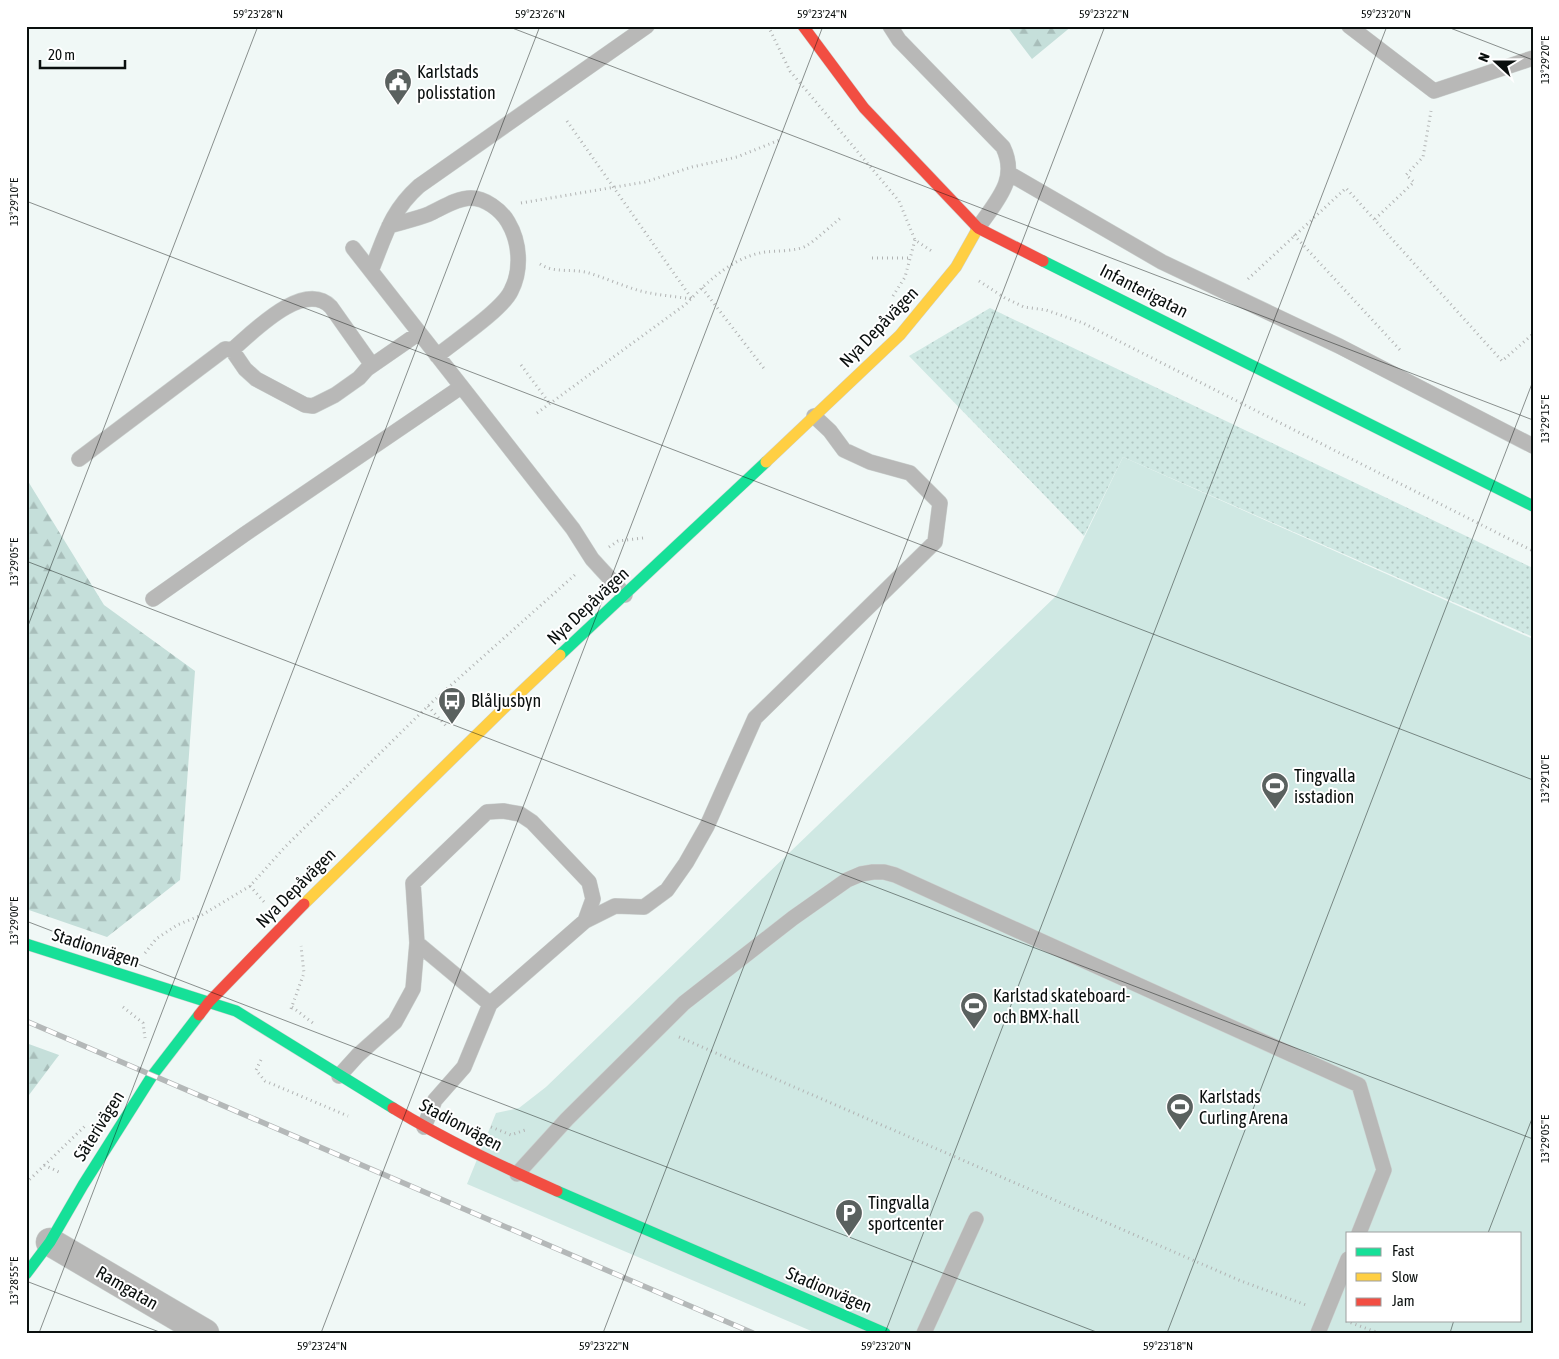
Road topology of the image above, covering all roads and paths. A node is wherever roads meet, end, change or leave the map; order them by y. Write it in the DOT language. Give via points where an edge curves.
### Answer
graph roads {
  1 [pos="647,26"];
  2 [pos="803,26"];
  3 [pos="890,26"];
  4 [pos="1349,26"];
  5 [pos="1533,58"];
  6 [pos="1434,91"];
  7 [pos="567,121"];
  8 [pos="782,139"];
  9 [pos="1010,174"];
  10 [pos="614,187"];
  11 [pos="496,209"];
  12 [pos="842,217"];
  13 [pos="1375,220"];
  14 [pos="389,226"];
  15 [pos="978,228"];
  16 [pos="1294,235"];
  17 [pos="915,240"];
  18 [pos="353,248"];
  19 [pos="518,255"];
  20 [pos="872,258"];
  21 [pos="910,258"];
  22 [pos="371,271"];
  23 [pos="702,288"];
  24 [pos="1232,294"];
  25 [pos="892,298"];
  26 [pos="692,299"];
  27 [pos="419,333"];
  28 [pos="1533,334"];
  29 [pos="232,350"];
  30 [pos="437,356"];
  31 [pos="1407,358"];
  32 [pos="372,365"];
  33 [pos="521,365"];
  34 [pos="766,371"];
  35 [pos="461,386"];
  36 [pos="550,404"];
  37 [pos="537,413"];
  38 [pos="814,416"];
  39 [pos="1533,446"];
  40 [pos="78,459"];
  41 [pos="1533,506"];
  42 [pos="645,537"];
  43 [pos="592,559"];
  44 [pos="626,595"];
  45 [pos="153,599"];
  46 [pos="428,706"];
  47 [pos="451,732"];
  48 [pos="585,921"];
  49 [pos="417,943"];
  50 [pos="26,944"];
  51 [pos="128,976"];
  52 [pos="208,1002"];
  53 [pos="490,1004"];
  54 [pos="292,1008"];
  55 [pos="314,1023"];
  56 [pos="662,1025"];
  57 [pos="144,1042"];
  58 [pos="339,1076"];
  59 [pos="88,1123"];
  60 [pos="484,1125"];
  61 [pos="424,1126"];
  62 [pos="531,1128"];
  63 [pos="517,1174"];
  64 [pos="26,1183"];
  65 [pos="976,1219"];
  66 [pos="1359,1232"];
  67 [pos="50,1242"];
  68 [pos="1346,1265"];
  69 [pos="26,1274"];
  70 [pos="1326,1313"];
  71 [pos="1346,1321"];
  72 [pos="1350,1322"];
  73 [pos="205,1333"];
  74 [pos="885,1333"];
  75 [pos="924,1333"];
  76 [pos="1318,1333"];
  77 [pos="1379,1333"];
  1 -- 14 [label="lane" via="419,186 401,205"];
  2 -- 15 [label="street, Infanterigatan" via="864,108"];
  3 -- 9 [label="lane" via="899,40 1003,147 1009,158"];
  4 -- 6 [label="lane"];
  5 -- 6 [label="lane"];
  6 -- 13 [label="path" via="1422,157 1406,175 1414,182"];
  7 -- 10 [label="path"];
  8 -- 10 [label="path" via="737,157"];
  9 -- 15 [label="lane" via="1004,190"];
  9 -- 24 [label="lane" via="1162,262"];
  10 -- 11 [label="path"];
  10 -- 26 [label="path"];
  11 -- 14 [label="lane" via="474,198 463,199 427,215"];
  11 -- 19 [label="lane" via="514,233"];
  12 -- 23 [label="path" via="805,247 744,258"];
  13 -- 16 [label="path" via="1346,188"];
  13 -- 28 [label="path" via="1502,361"];
  14 -- 22 [label="lane"];
  15 -- 38 [label="street, Nya Depåvägen" via="956,267 900,335"];
  15 -- 41 [label="street, Infanterigatan"];
  16 -- 24 [label="path"];
  16 -- 31 [label="path"];
  17 -- 21 [label="path"];
  18 -- 22 [label="lane"];
  19 -- 26 [label="path" via="530,257 546,268 580,271 638,290"];
  19 -- 30 [label="lane" via="515,282 507,298"];
  20 -- 21 [label="path"];
  21 -- 25 [label="path" via="905,277"];
  22 -- 27 [label="lane"];
  23 -- 26 [label="path"];
  23 -- 34 [label="path"];
  24 -- 39 [label="lane"];
  26 -- 36 [label="path"];
  27 -- 30 [label="lane"];
  27 -- 32 [label="lane"];
  29 -- 32 [label="lane" via="256,379 305,405 313,406 335,395"];
  29 -- 32 [label="lane" via="279,310 317,298 331,307"];
  29 -- 40 [label="lane" via="218,353"];
  30 -- 35 [label="lane"];
  33 -- 36 [label="path"];
  35 -- 43 [label="lane"];
  35 -- 45 [label="lane"];
  36 -- 37 [label="path"];
  38 -- 44 [label="street, Nya Depåvägen"];
  38 -- 48 [label="lane" via="844,450 870,462 910,473 940,503 934,542 755,718 707,826 667,890 644,907 614,906"];
  42 -- 43 [label="path" via="618,541"];
  43 -- 44 [label="lane"];
  43 -- 46 [label="path"];
  44 -- 52 [label="street, Nya Depåvägen" via="496,716"];
  46 -- 47 [label="path"];
  46 -- 51 [label="path" via="286,846 250,886 156,939"];
  48 -- 49 [label="lane" via="593,899 590,882 532,822 520,814 487,812 413,883"];
  48 -- 53 [label="lane"];
  49 -- 53 [label="lane"];
  49 -- 58 [label="lane" via="413,990 395,1022"];
  50 -- 51 [label="street, Stadionvägen"];
  51 -- 52 [label="street, Stadionvägen"];
  51 -- 57 [label="path" via="120,999 122,1006 143,1022"];
  52 -- 58 [label="street, Stadionvägen" via="236,1011"];
  52 -- 67 [label="street, Säterivägen" via="152,1076"];
  53 -- 61 [label="lane" via="464,1067 435,1100"];
  54 -- 55 [label="path"];
  56 -- 63 [label="lane" via="567,1119"];
  56 -- 66 [label="lane" via="684,1003 847,880 873,872 889,873 1359,1085 1384,1170"];
  56 -- 70 [label="path" via="676,1036 912,1139 1242,1281"];
  58 -- 61 [label="street, Stadionvägen"];
  59 -- 64 [label="path"];
  60 -- 62 [label="path" via="511,1135"];
  61 -- 63 [label="street, Stadionvägen"];
  63 -- 74 [label="street, Stadionvägen"];
  65 -- 75 [label="lane"];
  67 -- 69 [label="street, Säterivägen"];
  67 -- 73 [label="street, Ramgatan"];
  68 -- 70 [label="lane"];
  70 -- 71 [label="path"];
  70 -- 76 [label="lane"];
  72 -- 77 [label="path"];
}
